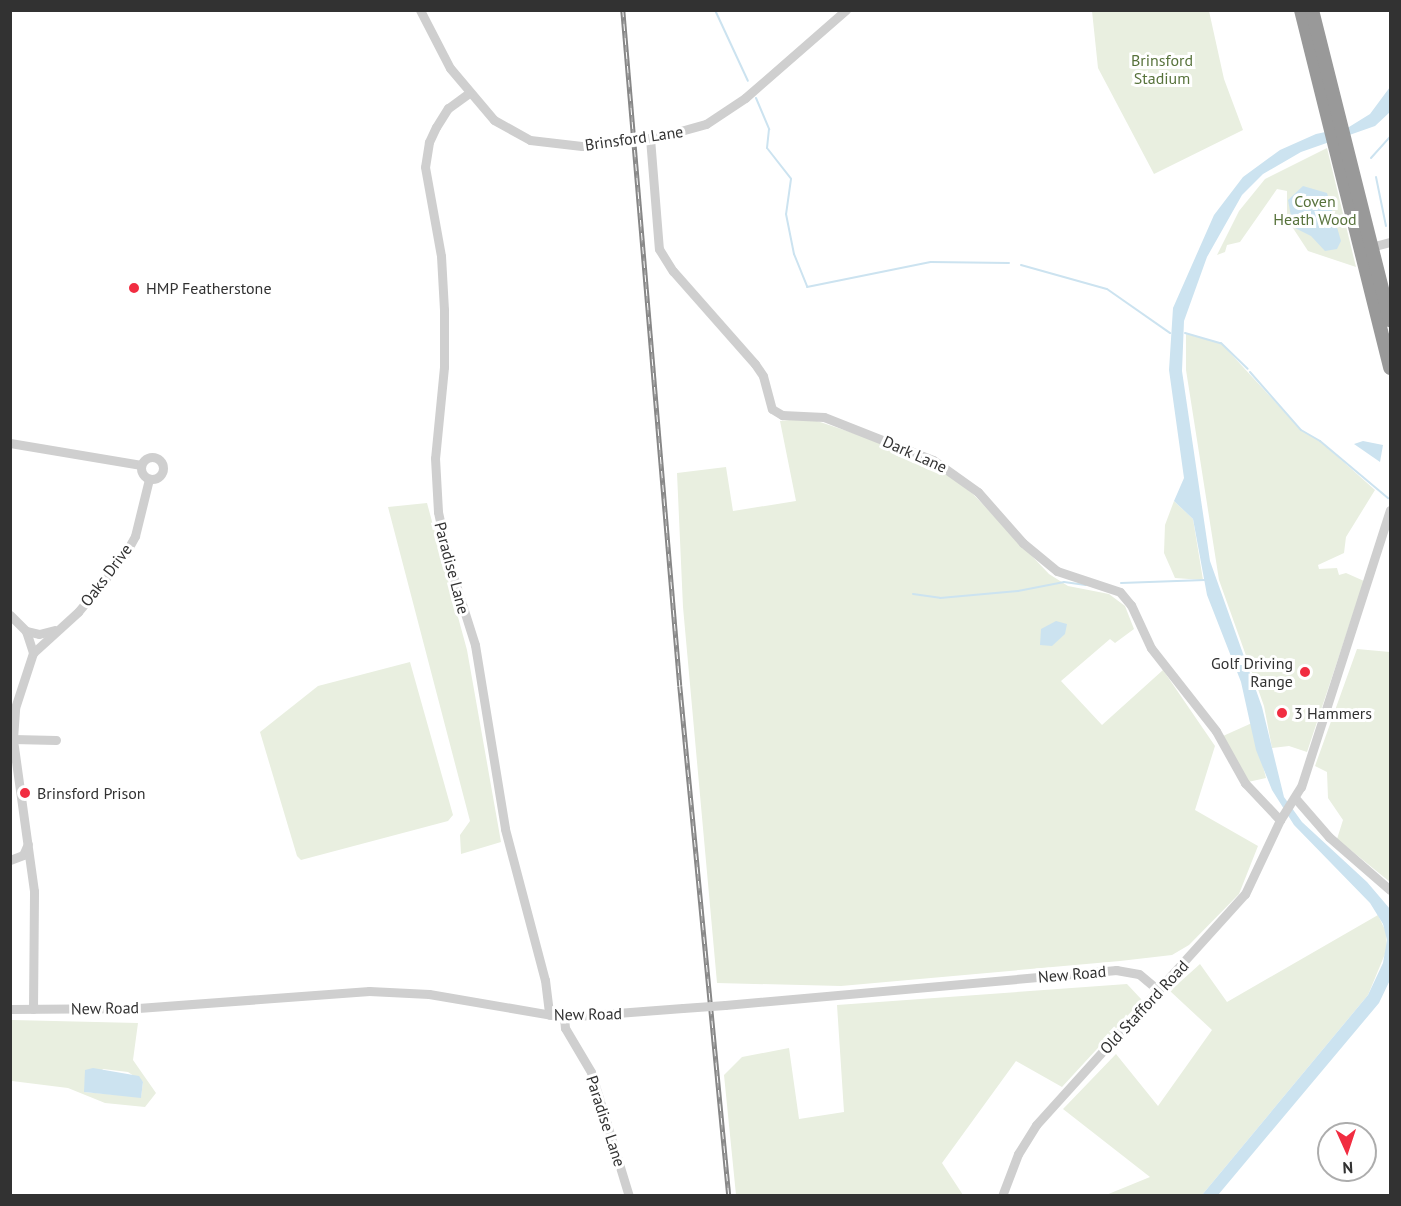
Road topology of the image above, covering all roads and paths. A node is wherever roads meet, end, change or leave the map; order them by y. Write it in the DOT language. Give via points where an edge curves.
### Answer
graph roads {
  1 [pos="420,10"];
  2 [pos="846,10"];
  3 [pos="1301,10"];
  4 [pos="1312,10"];
  5 [pos="469,93"];
  6 [pos="1334,119"];
  7 [pos="651,138"];
  8 [pos="1340,145"];
  9 [pos="1390,242"];
  10 [pos="1371,247"];
  11 [pos="1390,320"];
  12 [pos="1390,368"];
  13 [pos="10,443"];
  14 [pos="141,465"];
  15 [pos="149,478"];
  16 [pos="1390,510"];
  17 [pos="10,615"];
  18 [pos="57,629"];
  19 [pos="26,631"];
  20 [pos="33,653"];
  21 [pos="13,739"];
  22 [pos="56,740"];
  23 [pos="1295,801"];
  24 [pos="1282,818"];
  25 [pos="28,844"];
  26 [pos="10,860"];
  27 [pos="1390,890"];
  28 [pos="1159,991"];
  29 [pos="10,1009"];
  30 [pos="33,1009"];
  31 [pos="549,1016"];
  32 [pos="564,1017"];
  33 [pos="629,1196"];
  34 [pos="1002,1196"];
  1 -- 5 [label="street, Brinsford Lane" via="450,68"];
  2 -- 7 [label="street, Brinsford Lane" via="718,118 693,129"];
  3 -- 6 [label="highway"];
  4 -- 6 [label="highway"];
  5 -- 7 [label="street, Brinsford Lane" via="494,120 539,142 582,146"];
  5 -- 31 [label="street, Paradise Lane" via="448,108 436,127 425,168 441,256 444,310 444,367 435,458 438,512 448,563 475,645 510,850 545,980"];
  6 -- 8 [label="highway"];
  7 -- 24 [label="street, Dark Lane" via="659,249 755,364 763,376 771,409 782,415 824,417 933,460 978,492 1023,543 1057,571 1120,592 1131,605 1151,648 1216,731 1245,783"];
  8 -- 10 [label="highway"];
  8 -- 12 [label="highway"];
  9 -- 10 [label="street"];
  10 -- 11 [label="highway"];
  13 -- 14 [label="street"];
  14 -- 15 [label="street" via="143,475"];
  14 -- 15 [label="street" via="150,457 162,463 161,474"];
  15 -- 18 [label="street, Oaks Drive" via="135,536 124,556 78,612"];
  16 -- 23 [label="street"];
  17 -- 19 [label="street"];
  18 -- 19 [label="street" via="39,634"];
  18 -- 20 [label="street, Oaks Drive"];
  19 -- 20 [label="street"];
  20 -- 21 [label="street, Oaks Drive" via="15,708"];
  21 -- 22 [label="street"];
  21 -- 25 [label="street, Oaks Drive"];
  23 -- 24 [label="street, Old Stafford Road"];
  23 -- 27 [label="street" via="1329,837"];
  24 -- 28 [label="street, Old Stafford Road" via="1245,894"];
  25 -- 26 [label="street" via="23,855"];
  25 -- 30 [label="street, Oaks Drive" via="34,891"];
  28 -- 32 [label="street, New Road, bridge" via="1139,974 1116,970"];
  28 -- 34 [label="street, Old Stafford Road" via="1036,1125 1018,1154"];
  29 -- 30 [label="street, New Road"];
  30 -- 31 [label="street, New Road" via="138,1008 369,991 429,994"];
  31 -- 32 [label="street, New Road"];
  32 -- 33 [label="street, Paradise Lane" via="565,1028 591,1072"];
}
